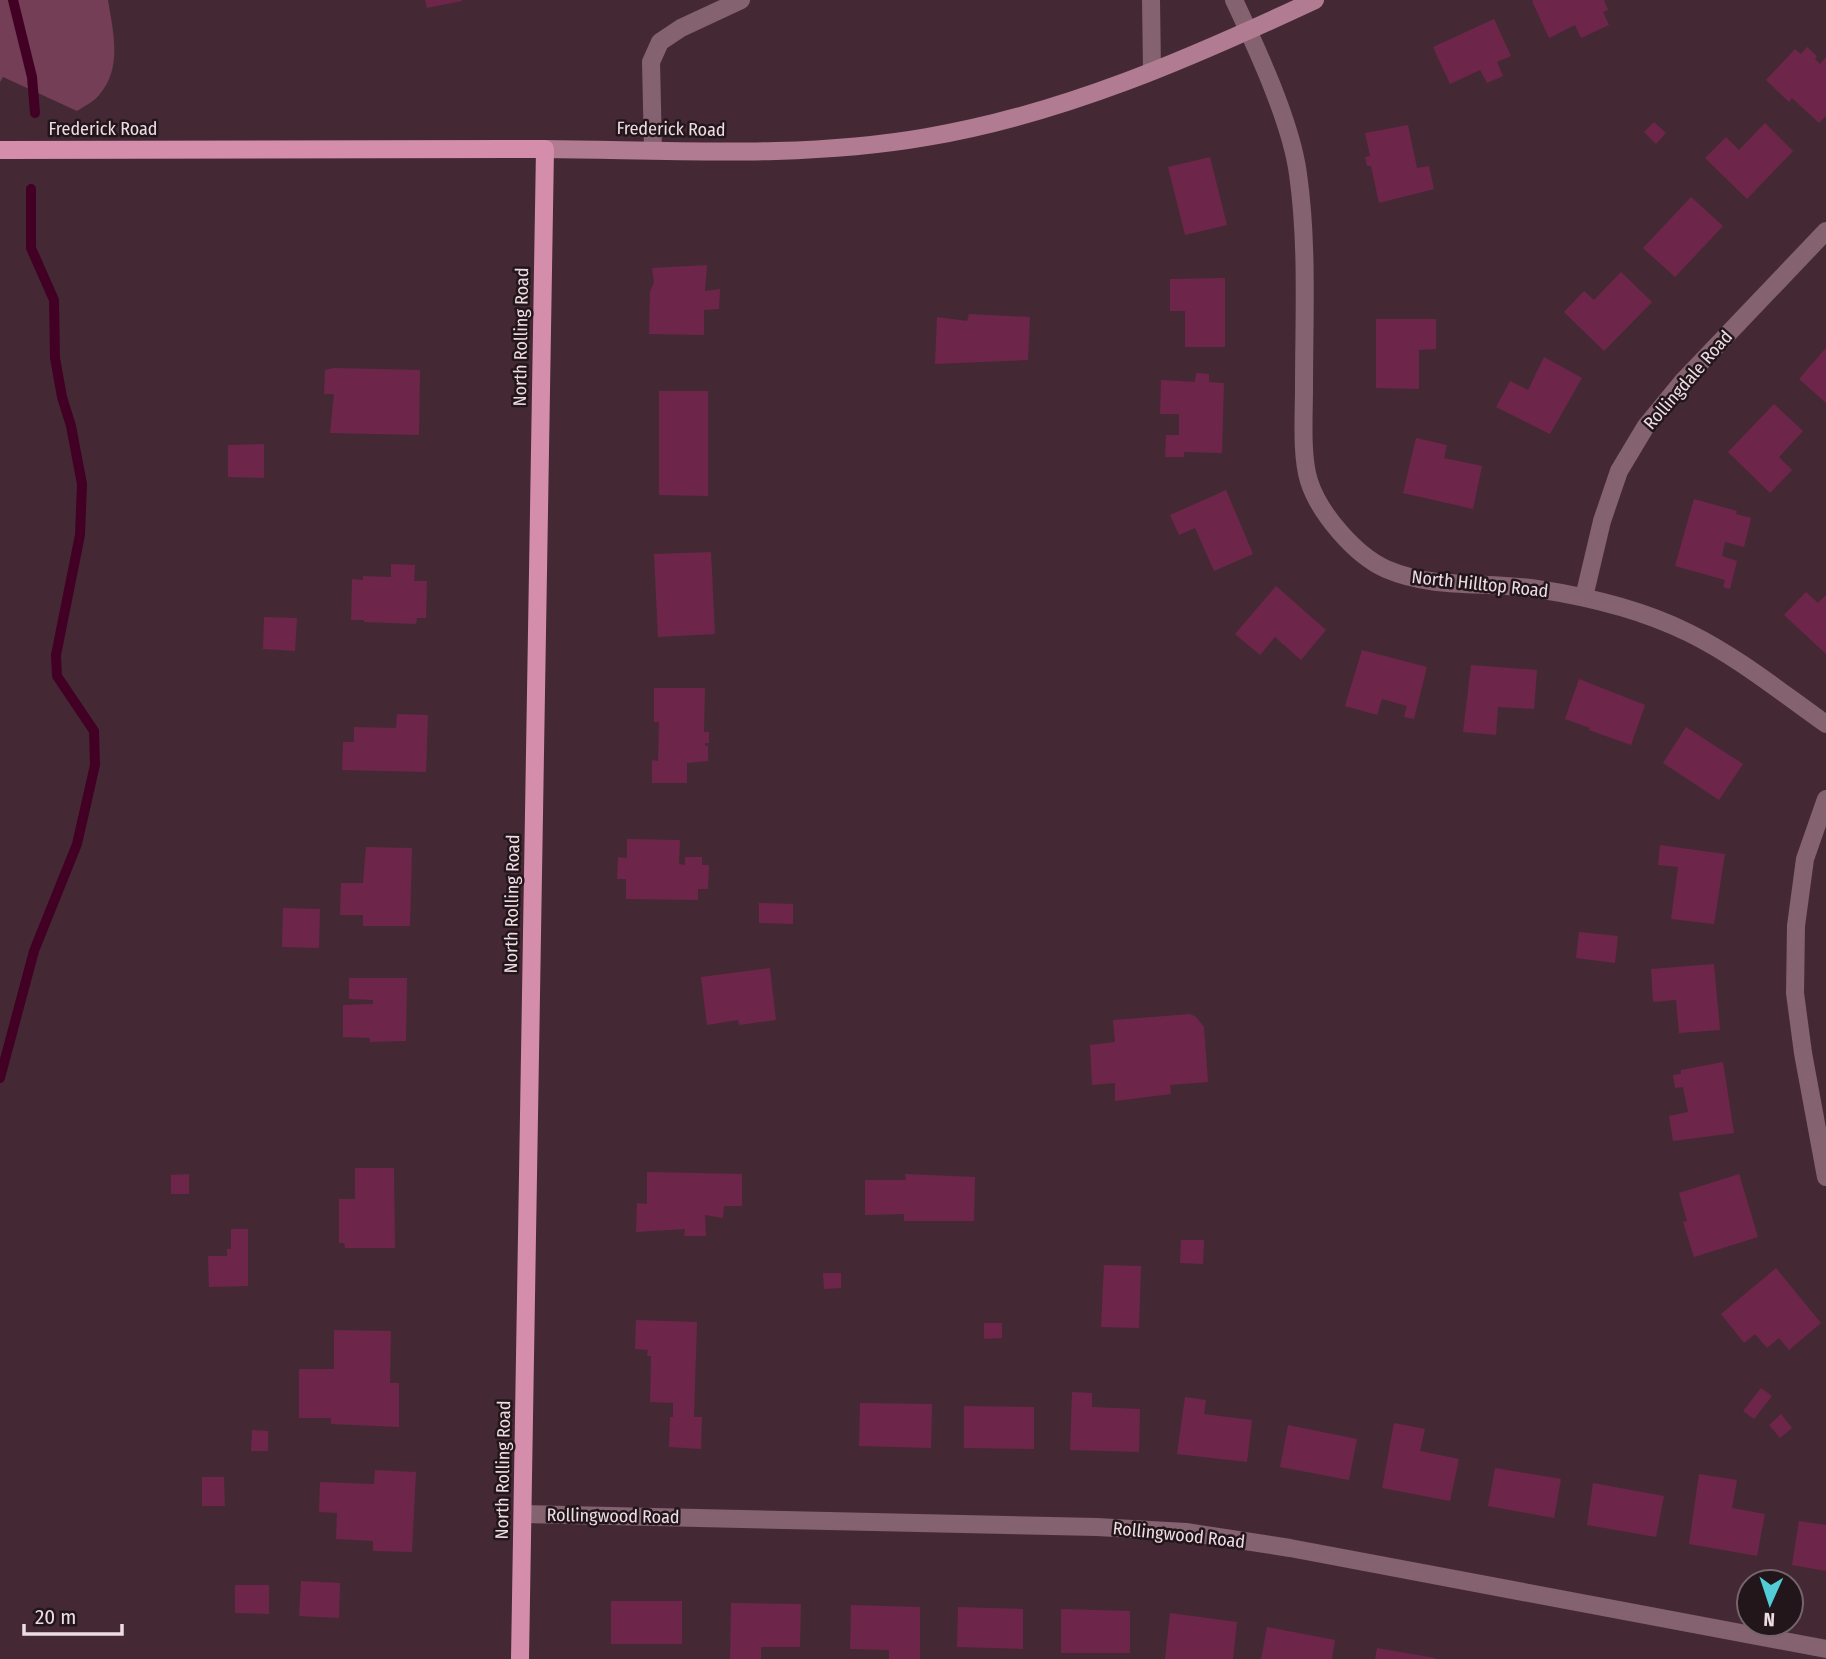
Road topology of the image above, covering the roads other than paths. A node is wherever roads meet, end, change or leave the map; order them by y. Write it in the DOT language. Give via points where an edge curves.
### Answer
graph roads {
  1 [pos="741,0"];
  2 [pos="1151,0"];
  3 [pos="1234,0"];
  4 [pos="1315,0"];
  5 [pos="1248,31"];
  6 [pos="1152,71"];
  7 [pos="545,149"];
  8 [pos="653,149"];
  9 [pos="0,150"];
  10 [pos="1826,231"];
  11 [pos="1584,597"];
  12 [pos="1826,724"];
  13 [pos="1826,799"];
  14 [pos="1826,1177"];
  15 [pos="523,1514"];
  16 [pos="1826,1649"];
  17 [pos="520,1659"];
  1 -- 8 [label="street" via="660,42 651,62"];
  2 -- 6 [label="street"];
  3 -- 5 [label="street, North Hilltop Road"];
  4 -- 5 [label="main road, Frederick Road"];
  5 -- 6 [label="main road, Frederick Road"];
  5 -- 11 [label="street, North Hilltop Road" via="1284,120 1298,172 1303,223 1304,435 1308,480 1325,516 1382,568 1414,580 1534,588"];
  6 -- 8 [label="main road, Frederick Road" via="1072,101 927,137 760,151"];
  7 -- 8 [label="main road, Frederick Road"];
  7 -- 9 [label="main road, Frederick Road"];
  7 -- 15 [label="main road, North Rolling Road"];
  10 -- 11 [label="street, Rollingdale Road" via="1646,426 1619,471"];
  11 -- 12 [label="street, North Hilltop Road" via="1643,613 1691,634"];
  13 -- 14 [label="street" via="1805,859 1795,993"];
  15 -- 16 [label="street, Rollingwood Road" via="1186,1532"];
  15 -- 17 [label="main road, North Rolling Road"];
}
